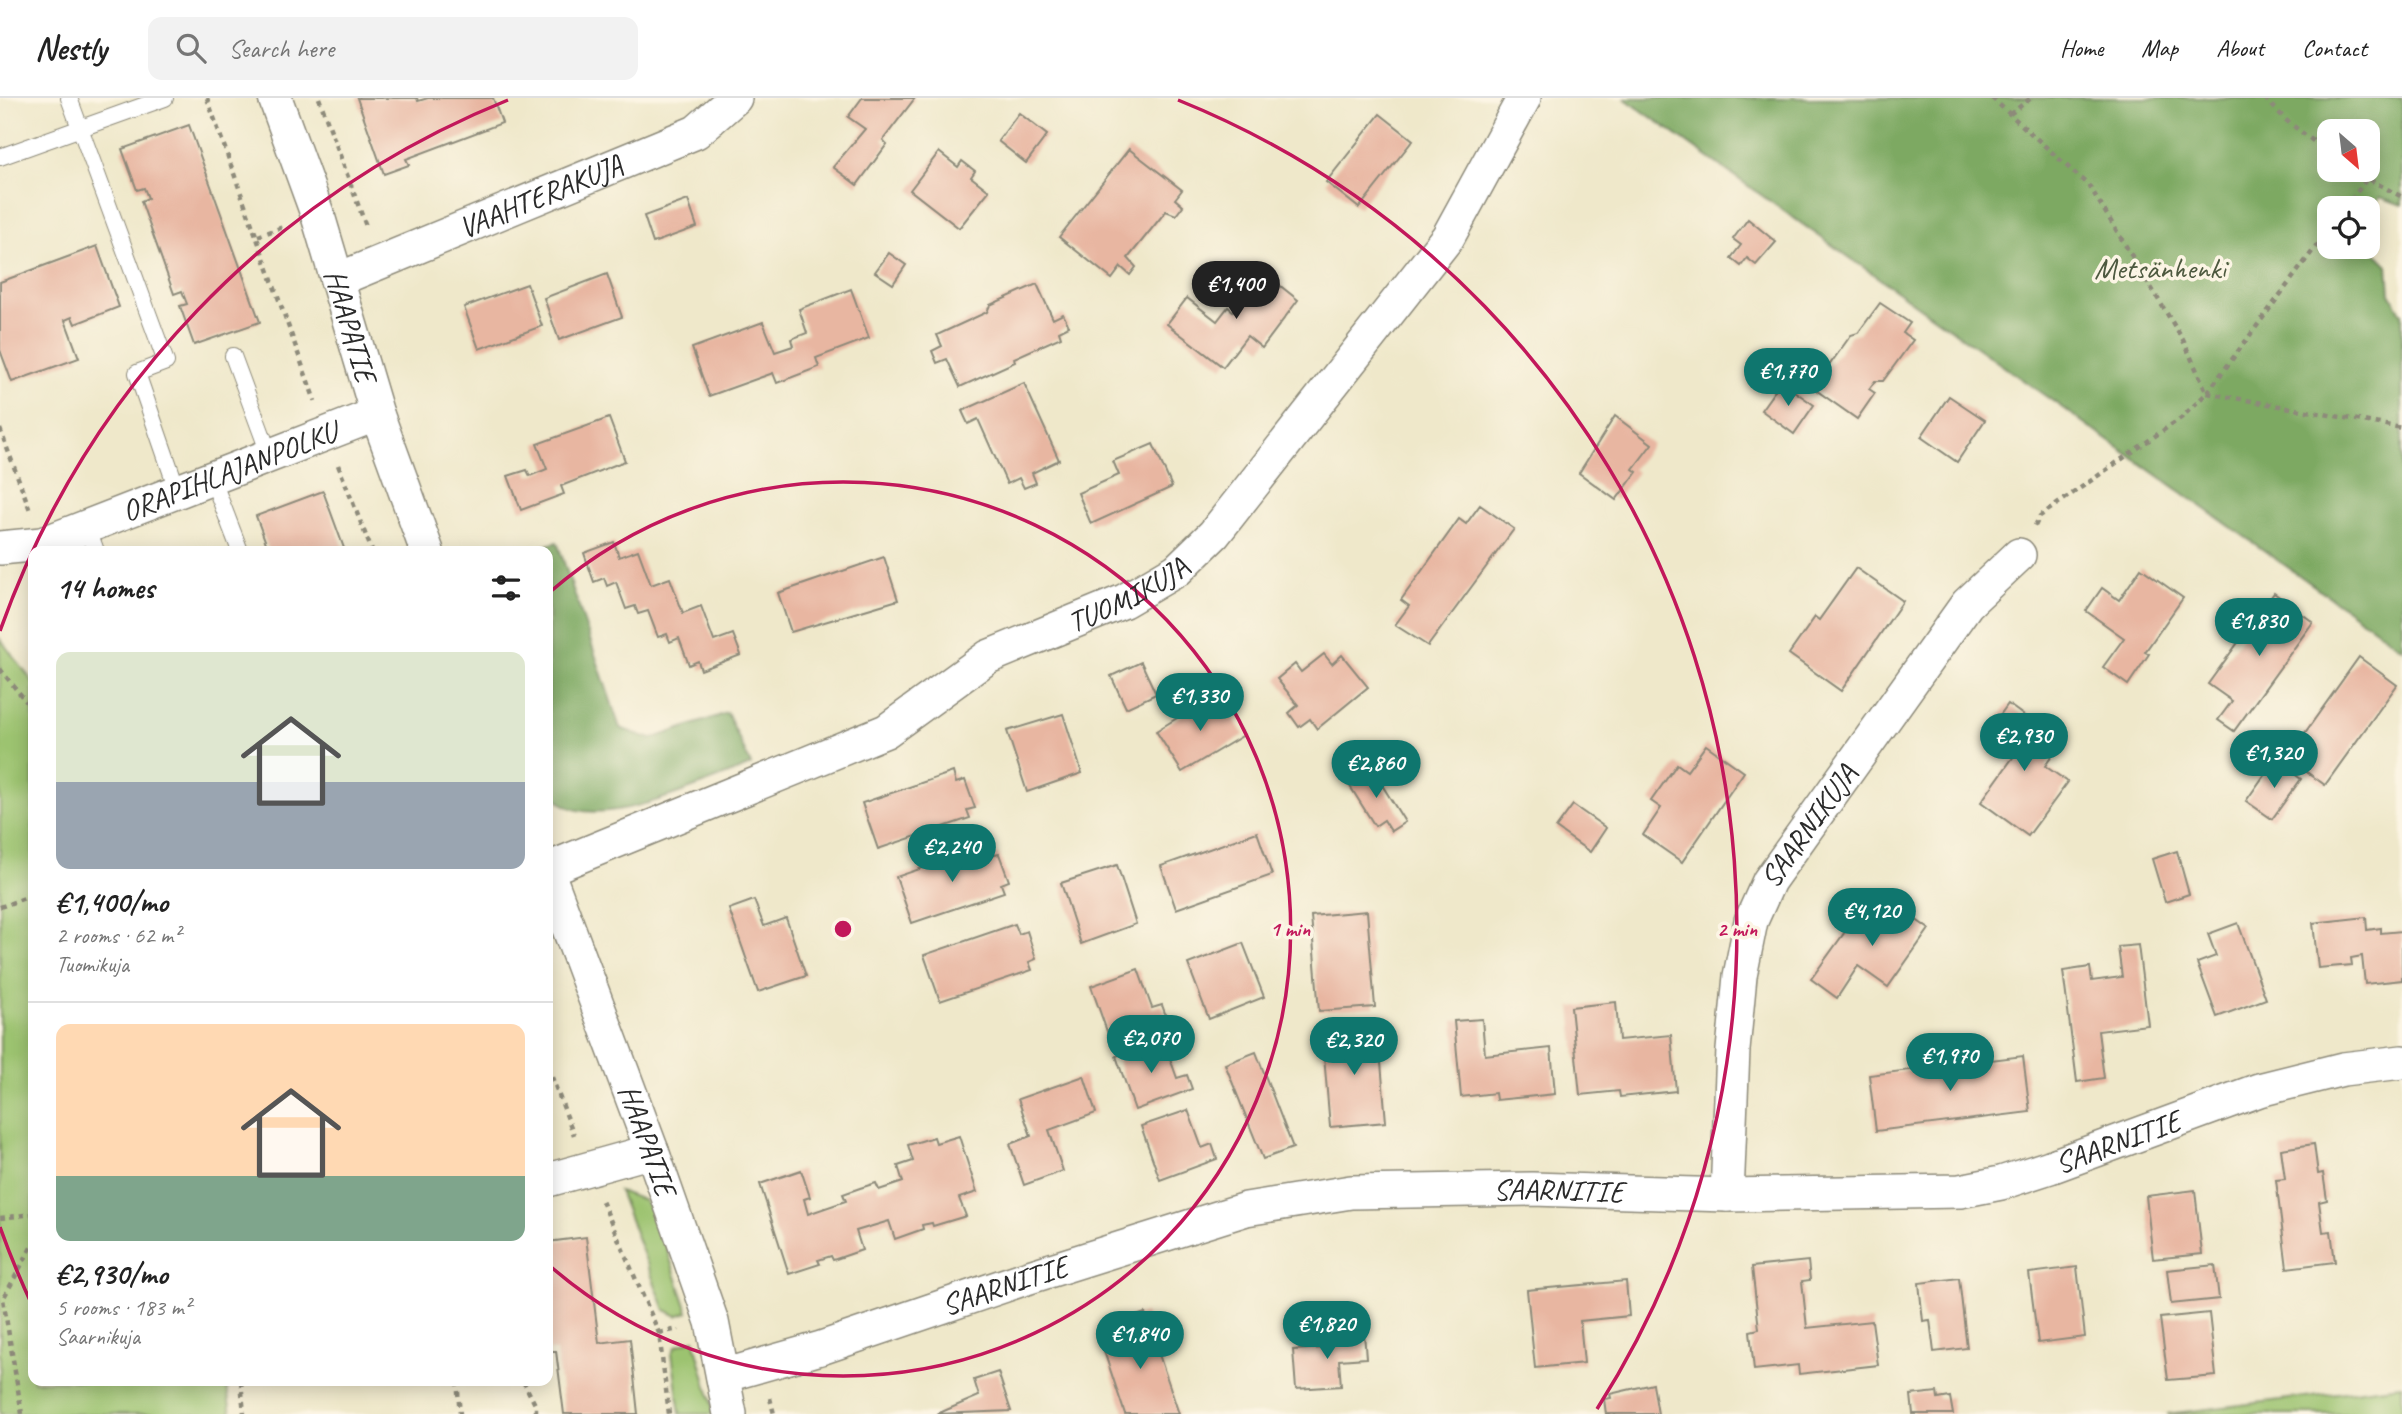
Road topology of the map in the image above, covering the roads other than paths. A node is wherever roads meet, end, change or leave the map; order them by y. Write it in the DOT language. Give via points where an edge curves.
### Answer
graph roads {
  1 [pos="69,98"];
  2 [pos="165,98"];
  3 [pos="275,98"];
  4 [pos="735,98"];
  5 [pos="1524,98"];
  6 [pos="81,128"];
  7 [pos="0,157"];
  8 [pos="337,280"];
  9 [pos="233,356"];
  10 [pos="377,414"];
  11 [pos="270,456"];
  12 [pos="212,478"];
  13 [pos="178,492"];
  14 [pos="92,539"];
  15 [pos="237,546"];
  16 [pos="425,546"];
  17 [pos="0,548"];
  18 [pos="2019,555"];
  19 [pos="553,869"];
  20 [pos="553,884"];
  21 [pos="2402,1062"];
  22 [pos="652,1150"];
  23 [pos="553,1179"];
  24 [pos="1727,1195"];
  25 [pos="723,1376"];
  26 [pos="730,1414"];
  1 -- 6 [label="lane"];
  2 -- 6 [label="lane"];
  3 -- 8 [label="street, HAAPATIE"];
  4 -- 8 [label="street, VAAHTERAKUJA" via="696,132"];
  5 -- 19 [label="street, TUOMIKUJA" via="1448,237 1214,534 1177,570 1124,601 988,657 886,731"];
  6 -- 7 [label="lane"];
  6 -- 13 [label="lane" via="166,362 137,373"];
  8 -- 10 [label="street, HAAPATIE"];
  9 -- 11 [label="lane"];
  10 -- 11 [label="street, ORAPIHLAJANPOLKU"];
  10 -- 16 [label="street, HAAPATIE"];
  11 -- 12 [label="street, ORAPIHLAJANPOLKU"];
  12 -- 13 [label="street, ORAPIHLAJANPOLKU"];
  12 -- 15 [label="lane"];
  13 -- 14 [label="street, ORAPIHLAJANPOLKU"];
  14 -- 17 [label="street, ORAPIHLAJANPOLKU"];
  18 -- 24 [label="street, SAARNIKUJA" via="1967,604 1769,881 1751,921 1740,976"];
  20 -- 22 [label="street, HAAPATIE"];
  21 -- 24 [label="street, SAARNITIE" via="2343,1069 2259,1090 2001,1183 1960,1191"];
  22 -- 23 [label="street"];
  22 -- 25 [label="street, HAAPATIE" via="712,1322"];
  24 -- 25 [label="street, SAARNITIE" via="1532,1189 1351,1192 1247,1209 821,1349"];
  25 -- 26 [label="street, HAAPATIE"];
}
